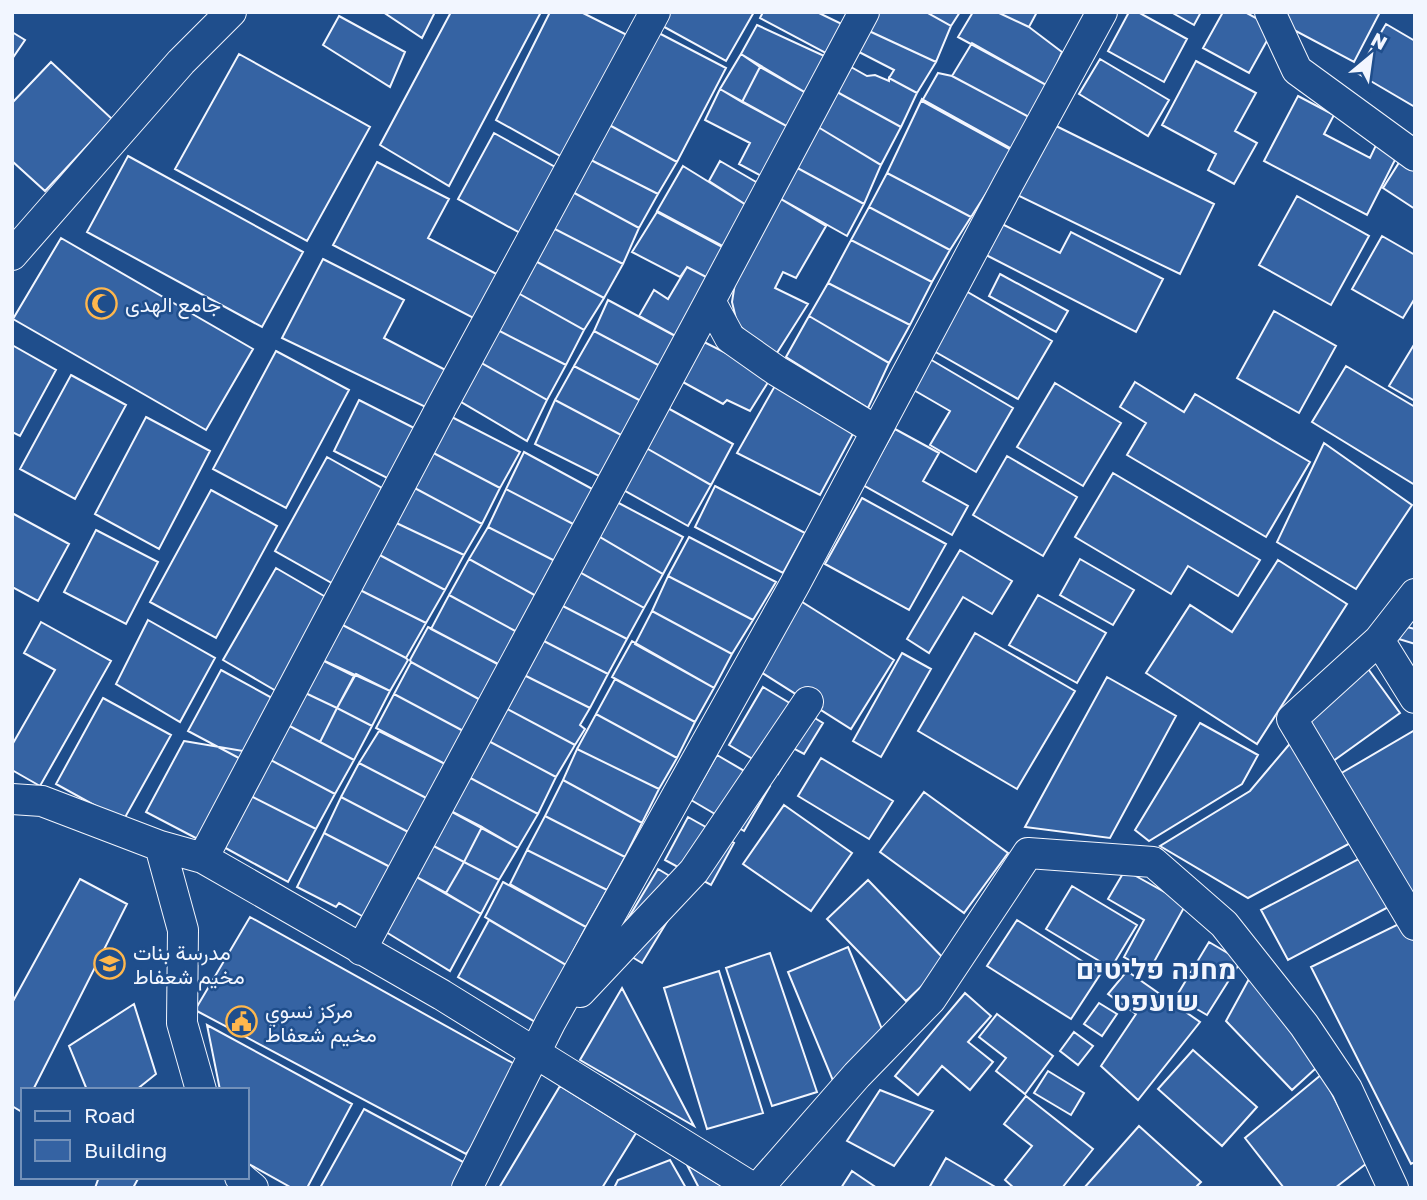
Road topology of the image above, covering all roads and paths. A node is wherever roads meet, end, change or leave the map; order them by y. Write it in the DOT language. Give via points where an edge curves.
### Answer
graph roads {
  1 [pos="231,12"];
  2 [pos="655,12"];
  3 [pos="864,12"];
  4 [pos="1102,12"];
  5 [pos="1270,12"];
  6 [pos="1415,156"];
  7 [pos="12,255"];
  8 [pos="710,301"];
  9 [pos="875,430"];
  10 [pos="1415,594"];
  11 [pos="1379,640"];
  12 [pos="1415,698"];
  13 [pos="808,702"];
  14 [pos="12,799"];
  15 [pos="160,846"];
  16 [pos="203,858"];
  17 [pos="1415,925"];
  18 [pos="361,950"];
  19 [pos="551,1023"];
  20 [pos="537,1052"];
  21 [pos="200,1088"];
  22 [pos="467,1188"];
  23 [pos="755,1188"];
  24 [pos="1393,1188"];
  1 -- 7 [label="street" via="181,62"];
  2 -- 16 [label="street"];
  3 -- 8 [label="street"];
  4 -- 9 [label="street"];
  5 -- 6 [label="street" via="1297,70"];
  8 -- 9 [label="street" via="730,338"];
  8 -- 18 [label="street"];
  9 -- 19 [label="street" via="795,584"];
  10 -- 11 [label="street"];
  11 -- 12 [label="street"];
  11 -- 17 [label="street" via="1292,719"];
  13 -- 19 [label="street" via="694,871"];
  14 -- 15 [label="street" via="42,801"];
  15 -- 16 [label="street"];
  15 -- 21 [label="street" via="183,930 181,1023"];
  16 -- 18 [label="street"];
  18 -- 20 [label="street"];
  19 -- 20 [label="street"];
  20 -- 22 [label="street"];
  20 -- 23 [label="street"];
  23 -- 24 [label="street" via="931,999 1028,853 1153,862 1224,924 1348,1089"];
}
